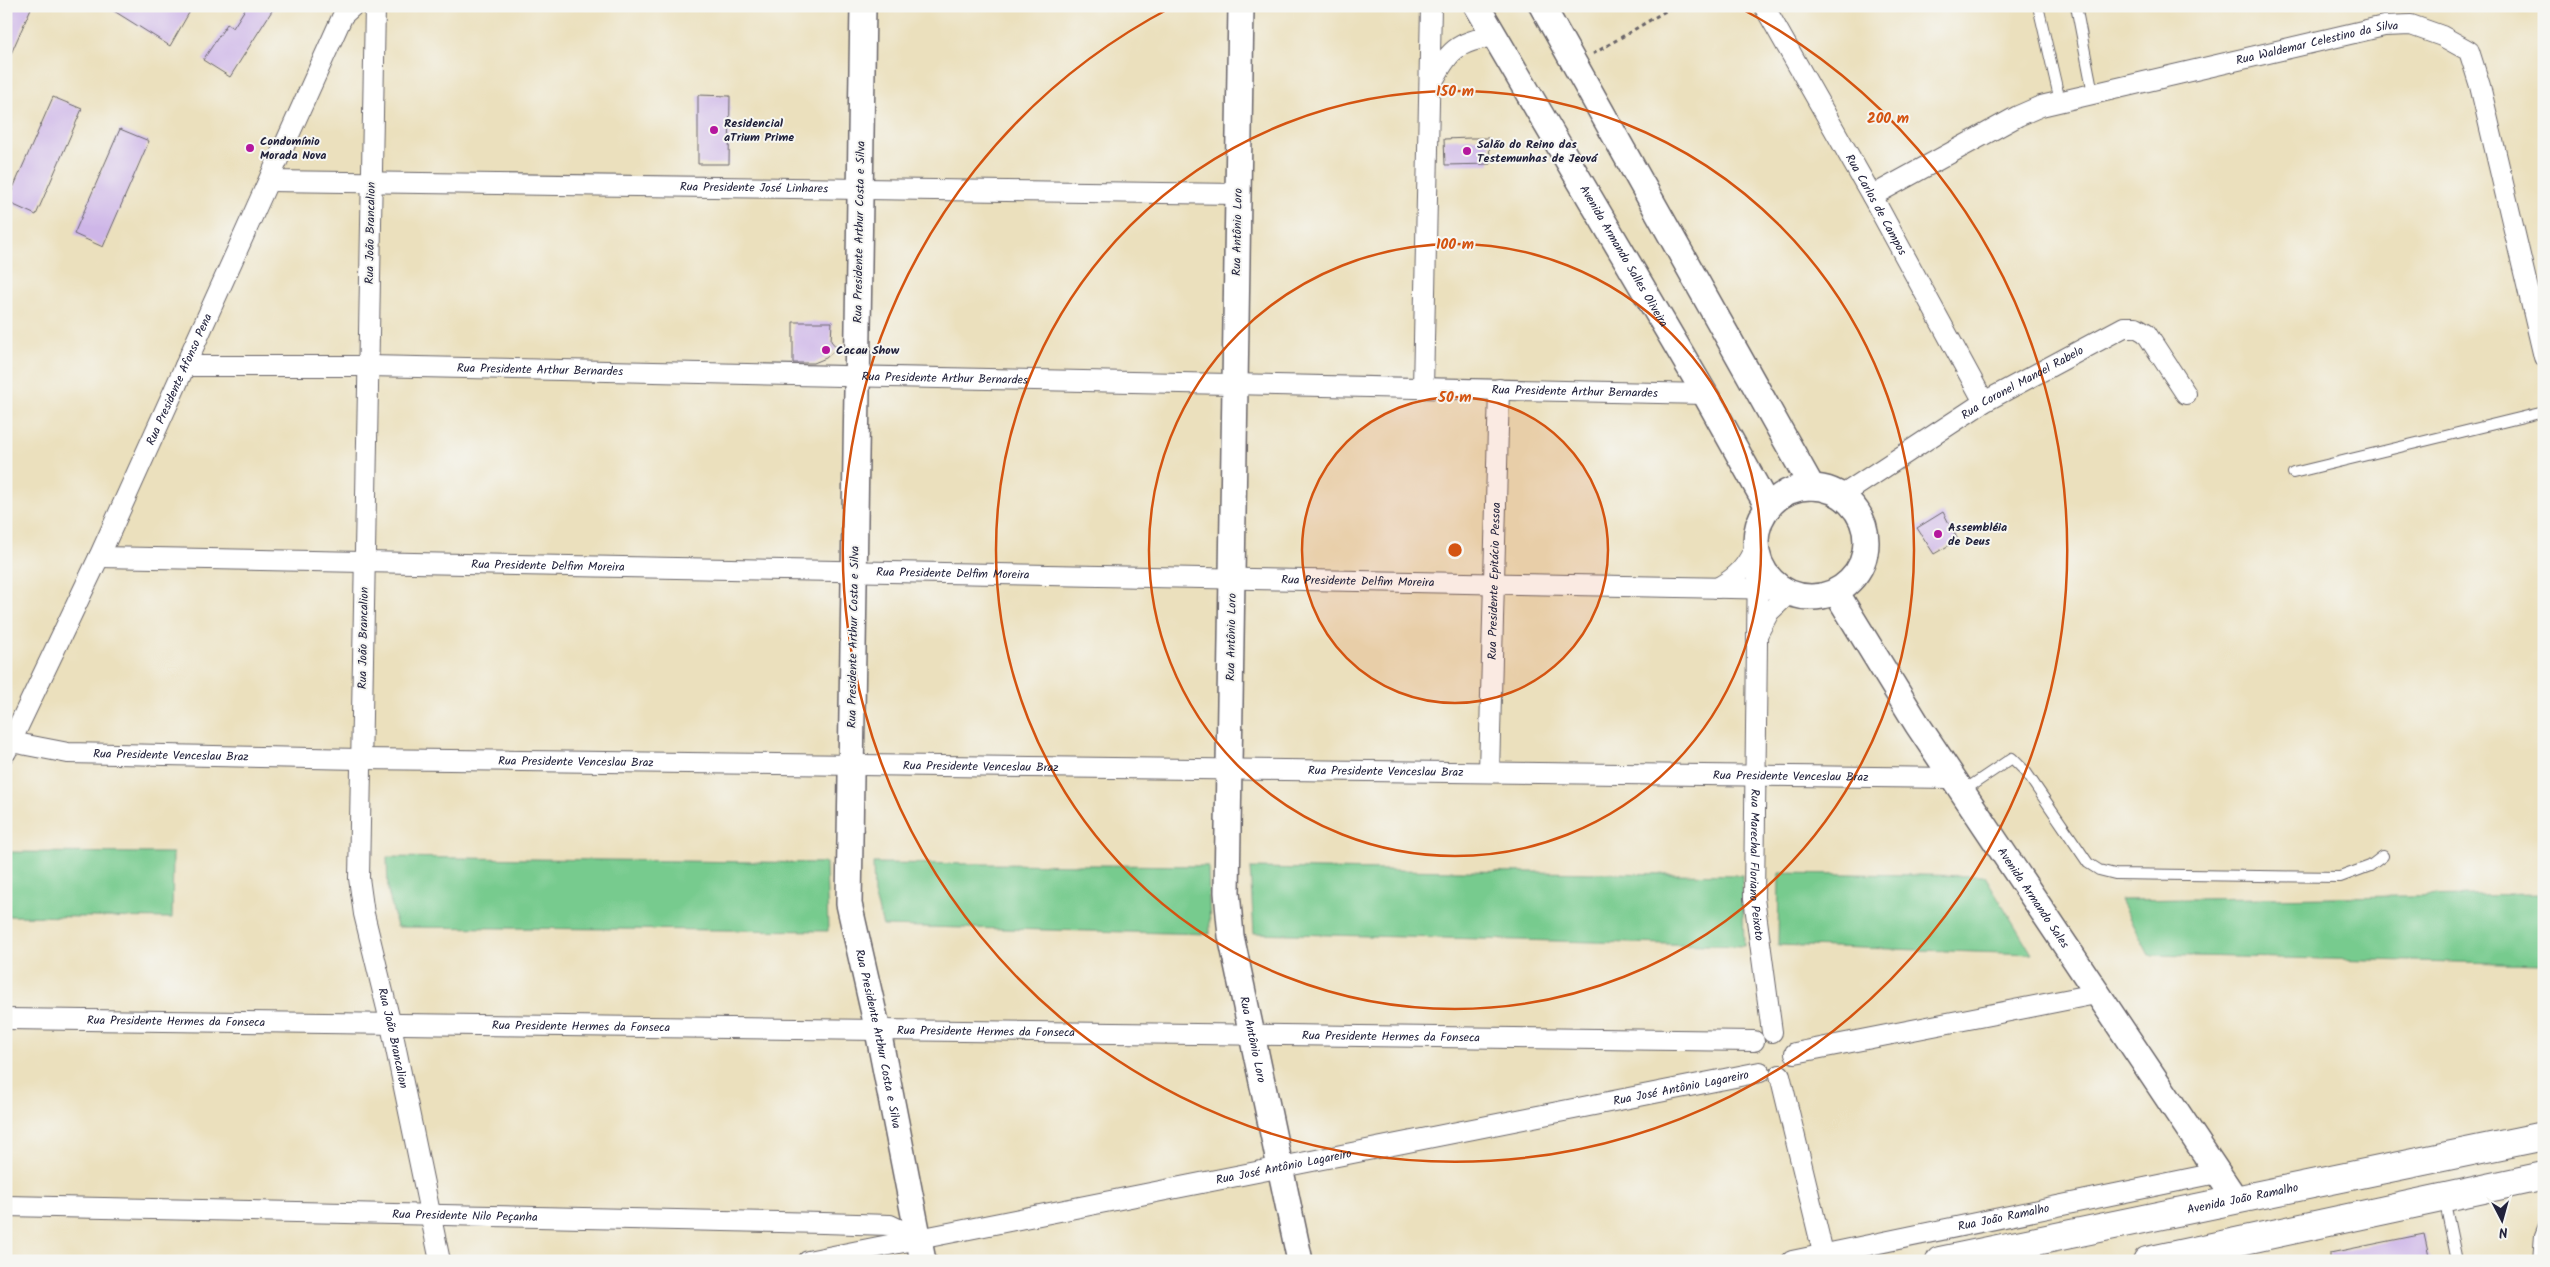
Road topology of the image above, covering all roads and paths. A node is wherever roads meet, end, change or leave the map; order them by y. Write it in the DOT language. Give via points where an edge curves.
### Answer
graph roads {
  1 [pos="353,6"];
  2 [pos="375,6"];
  3 [pos="863,6"];
  4 [pos="1241,6"];
  5 [pos="1431,6"];
  6 [pos="1477,6"];
  7 [pos="1542,6"];
  8 [pos="1674,6"];
  9 [pos="1764,6"];
  10 [pos="2038,6"];
  11 [pos="2076,6"];
  12 [pos="1495,36"];
  13 [pos="1575,65"];
  14 [pos="1430,86"];
  15 [pos="2092,93"];
  16 [pos="2060,101"];
  17 [pos="269,181"];
  18 [pos="371,182"];
  19 [pos="860,189"];
  20 [pos="1238,194"];
  21 [pos="1872,196"];
  22 [pos="2544,357"];
  23 [pos="185,366"];
  24 [pos="368,366"];
  25 [pos="857,376"];
  26 [pos="1235,384"];
  27 [pos="1423,388"];
  28 [pos="1499,389"];
  29 [pos="1705,394"];
  30 [pos="2186,394"];
  31 [pos="1984,402"];
  32 [pos="2544,412"];
  33 [pos="2293,473"];
  34 [pos="1812,487"];
  35 [pos="1841,496"];
  36 [pos="1768,507"];
  37 [pos="1757,551"];
  38 [pos="99,557"];
  39 [pos="364,562"];
  40 [pos="854,571"];
  41 [pos="1232,579"];
  42 [pos="1494,584"];
  43 [pos="1717,588"];
  44 [pos="1758,588"];
  45 [pos="1786,591"];
  46 [pos="1836,592"];
  47 [pos="1757,637"];
  48 [pos="8,745"];
  49 [pos="360,759"];
  50 [pos="850,765"];
  51 [pos="1229,769"];
  52 [pos="1489,772"];
  53 [pos="1755,775"];
  54 [pos="1958,784"];
  55 [pos="2383,856"];
  56 [pos="2096,994"];
  57 [pos="6,1020"];
  58 [pos="390,1025"];
  59 [pos="878,1031"];
  60 [pos="1772,1032"];
  61 [pos="1252,1036"];
  62 [pos="1754,1041"];
  63 [pos="1795,1053"];
  64 [pos="1760,1072"];
  65 [pos="1780,1075"];
  66 [pos="2544,1136"];
  67 [pos="1280,1167"];
  68 [pos="2217,1173"];
  69 [pos="2544,1176"];
  70 [pos="2444,1198"];
  71 [pos="2236,1200"];
  72 [pos="6,1206"];
  73 [pos="430,1214"];
  74 [pos="823,1223"];
  75 [pos="2544,1225"];
  76 [pos="2262,1237"];
  77 [pos="921,1250"];
  78 [pos="1825,1257"];
  79 [pos="815,1259"];
  80 [pos="440,1261"];
  81 [pos="1300,1261"];
  82 [pos="1792,1261"];
  83 [pos="1940,1261"];
  84 [pos="2147,1261"];
  85 [pos="2457,1261"];
  86 [pos="2538,1261"];
  1 -- 17 [label="street, Rua Presidente Afonso Pena" via="344,15"];
  2 -- 18 [label="street, Rua João Brancalion"];
  3 -- 19 [label="street, Rua Presidente Arthur Costa e Silva"];
  4 -- 20 [label="street, Rua Antônio Loro"];
  5 -- 14 [label="street"];
  6 -- 12 [label="street, Avenida Armando Salles Oliveira"];
  7 -- 13 [label="street"];
  8 -- 13 [label="path"];
  9 -- 21 [label="street, Rua Carlos de Campos"];
  10 -- 16 [label="lane"];
  11 -- 15 [label="lane"];
  12 -- 14 [label="street" via="1468,41 1456,47"];
  12 -- 29 [label="street, Avenida Armando Salles Oliveira"];
  13 -- 34 [label="street"];
  14 -- 27 [label="street"];
  15 -- 16 [label="street, Rua Waldemar Celestino da Silva"];
  15 -- 22 [label="street, Rua Waldemar Celestino da Silva" via="2384,26 2411,25 2442,36 2469,51"];
  16 -- 21 [label="street, Rua Waldemar Celestino da Silva" via="2018,116"];
  17 -- 18 [label="street, Rua Presidente José Linhares"];
  17 -- 23 [label="street, Rua Presidente Afonso Pena"];
  18 -- 19 [label="street, Rua Presidente José Linhares"];
  18 -- 24 [label="street, Rua João Brancalion"];
  19 -- 20 [label="street, Rua Presidente José Linhares"];
  19 -- 25 [label="street, Rua Presidente Arthur Costa e Silva"];
  20 -- 26 [label="street, Rua Antônio Loro"];
  21 -- 31 [label="street, Rua Carlos de Campos"];
  23 -- 24 [label="street, Rua Presidente Arthur Bernardes"];
  23 -- 38 [label="street, Rua Presidente Afonso Pena"];
  24 -- 25 [label="street, Rua Presidente Arthur Bernardes"];
  24 -- 39 [label="street, Rua João Brancalion"];
  25 -- 26 [label="street, Rua Presidente Arthur Bernardes"];
  25 -- 40 [label="street, Rua Presidente Arthur Costa e Silva"];
  26 -- 27 [label="street, Rua Presidente Arthur Bernardes"];
  26 -- 41 [label="street, Rua Antônio Loro"];
  27 -- 28 [label="street, Rua Presidente Arthur Bernardes"];
  28 -- 29 [label="street, Rua Presidente Arthur Bernardes"];
  28 -- 42 [label="street, Rua Presidente Epitácio Pessoa"];
  29 -- 36 [label="street, Avenida Armando Salles Oliveira"];
  30 -- 31 [label="street, Rua Coronel Manoel Rabelo" via="2146,333 2136,327 2124,327"];
  31 -- 35 [label="street, Rua Coronel Manoel Rabelo"];
  32 -- 33 [label="lane"];
  34 -- 35 [label="street"];
  34 -- 36 [label="street" via="1796,489"];
  35 -- 46 [label="street" via="1858,512 1867,543 1857,573"];
  36 -- 37 [label="street" via="1757,531"];
  37 -- 43 [label="street" via="1742,571"];
  37 -- 44 [label="street, Rua Marechal Floriano Peixoto"];
  37 -- 45 [label="street" via="1767,575"];
  38 -- 39 [label="street, Rua Presidente Delfim Moreira"];
  38 -- 48 [label="street, Rua Presidente Afonso Pena"];
  39 -- 40 [label="street, Rua Presidente Delfim Moreira"];
  39 -- 49 [label="street, Rua João Brancalion"];
  40 -- 41 [label="street, Rua Presidente Delfim Moreira"];
  40 -- 50 [label="street, Rua Presidente Arthur Costa e Silva"];
  41 -- 42 [label="street, Rua Presidente Delfim Moreira"];
  41 -- 51 [label="street, Rua Antônio Loro"];
  42 -- 43 [label="street, Rua Presidente Delfim Moreira"];
  42 -- 52 [label="street, Rua Presidente Epitácio Pessoa"];
  43 -- 44 [label="street, Rua Presidente Delfim Moreira"];
  44 -- 45 [label="street, Rua Presidente Delfim Moreira"];
  44 -- 47 [label="street, Rua Marechal Floriano Peixoto"];
  45 -- 46 [label="street" via="1812,597"];
  45 -- 47 [label="street, Rua Marechal Floriano Peixoto" via="1769,612"];
  46 -- 54 [label="street, Avenida Armando Sales"];
  47 -- 53 [label="street, Rua Marechal Floriano Peixoto"];
  48 -- 49 [label="street, Rua Presidente Venceslau Braz" via="68,753"];
  49 -- 50 [label="street, Rua Presidente Venceslau Braz"];
  49 -- 58 [label="street, Rua João Brancalion" via="360,893"];
  50 -- 51 [label="street, Rua Presidente Venceslau Braz"];
  50 -- 59 [label="street, Rua Presidente Arthur Costa e Silva" via="849,904"];
  51 -- 52 [label="street, Rua Presidente Venceslau Braz"];
  51 -- 61 [label="street, Rua Antônio Loro" via="1228,916"];
  52 -- 53 [label="street, Rua Presidente Venceslau Braz"];
  53 -- 54 [label="street, Rua Presidente Venceslau Braz"];
  53 -- 60 [label="street, Rua Marechal Floriano Peixoto" via="1754,898"];
  54 -- 55 [label="lane" via="2012,758 2026,772 2088,863 2115,874 2340,877 2370,866"];
  54 -- 56 [label="street, Avenida Armando Sales"];
  56 -- 63 [label="street"];
  56 -- 68 [label="street, Avenida Armando Sales"];
  57 -- 58 [label="street, Rua Presidente Hermes da Fonseca"];
  58 -- 59 [label="street, Rua Presidente Hermes da Fonseca"];
  58 -- 73 [label="street, Rua João Brancalion"];
  59 -- 61 [label="street, Rua Presidente Hermes da Fonseca"];
  59 -- 77 [label="street, Rua Presidente Arthur Costa e Silva"];
  60 -- 62 [label="street"];
  60 -- 63 [label="street" via="1779,1032 1790,1040"];
  61 -- 62 [label="street, Rua Presidente Hermes da Fonseca"];
  61 -- 67 [label="street, Rua Antônio Loro"];
  62 -- 64 [label="street" via="1750,1054"];
  63 -- 65 [label="street" via="1791,1066"];
  64 -- 65 [label="street"];
  64 -- 67 [label="street, Rua José Antônio Lagareiro"];
  65 -- 78 [label="street"];
  66 -- 71 [label="highway, Avenida João Ramalho"];
  67 -- 77 [label="street, Rua José Antônio Lagareiro"];
  67 -- 81 [label="street, Rua Antônio Loro"];
  68 -- 71 [label="street, Avenida Armando Sales"];
  68 -- 78 [label="street, Rua João Ramalho"];
  69 -- 70 [label="highway"];
  70 -- 76 [label="highway"];
  70 -- 85 [label="lane"];
  71 -- 76 [label="highway"];
  71 -- 83 [label="highway, Avenida João Ramalho"];
  72 -- 73 [label="street, Rua Presidente Nilo Peçanha"];
  73 -- 74 [label="street, Rua Presidente Nilo Peçanha"];
  73 -- 80 [label="street, Rua João Brancalion"];
  74 -- 77 [label="street, Rua Presidente Nilo Peçanha" via="890,1225"];
  74 -- 79 [label="street" via="828,1240"];
  75 -- 86 [label="lane"];
  76 -- 84 [label="highway"];
  77 -- 79 [label="street, Rua José Antônio Lagareiro"];
  78 -- 82 [label="street, Rua João Ramalho"];
}
